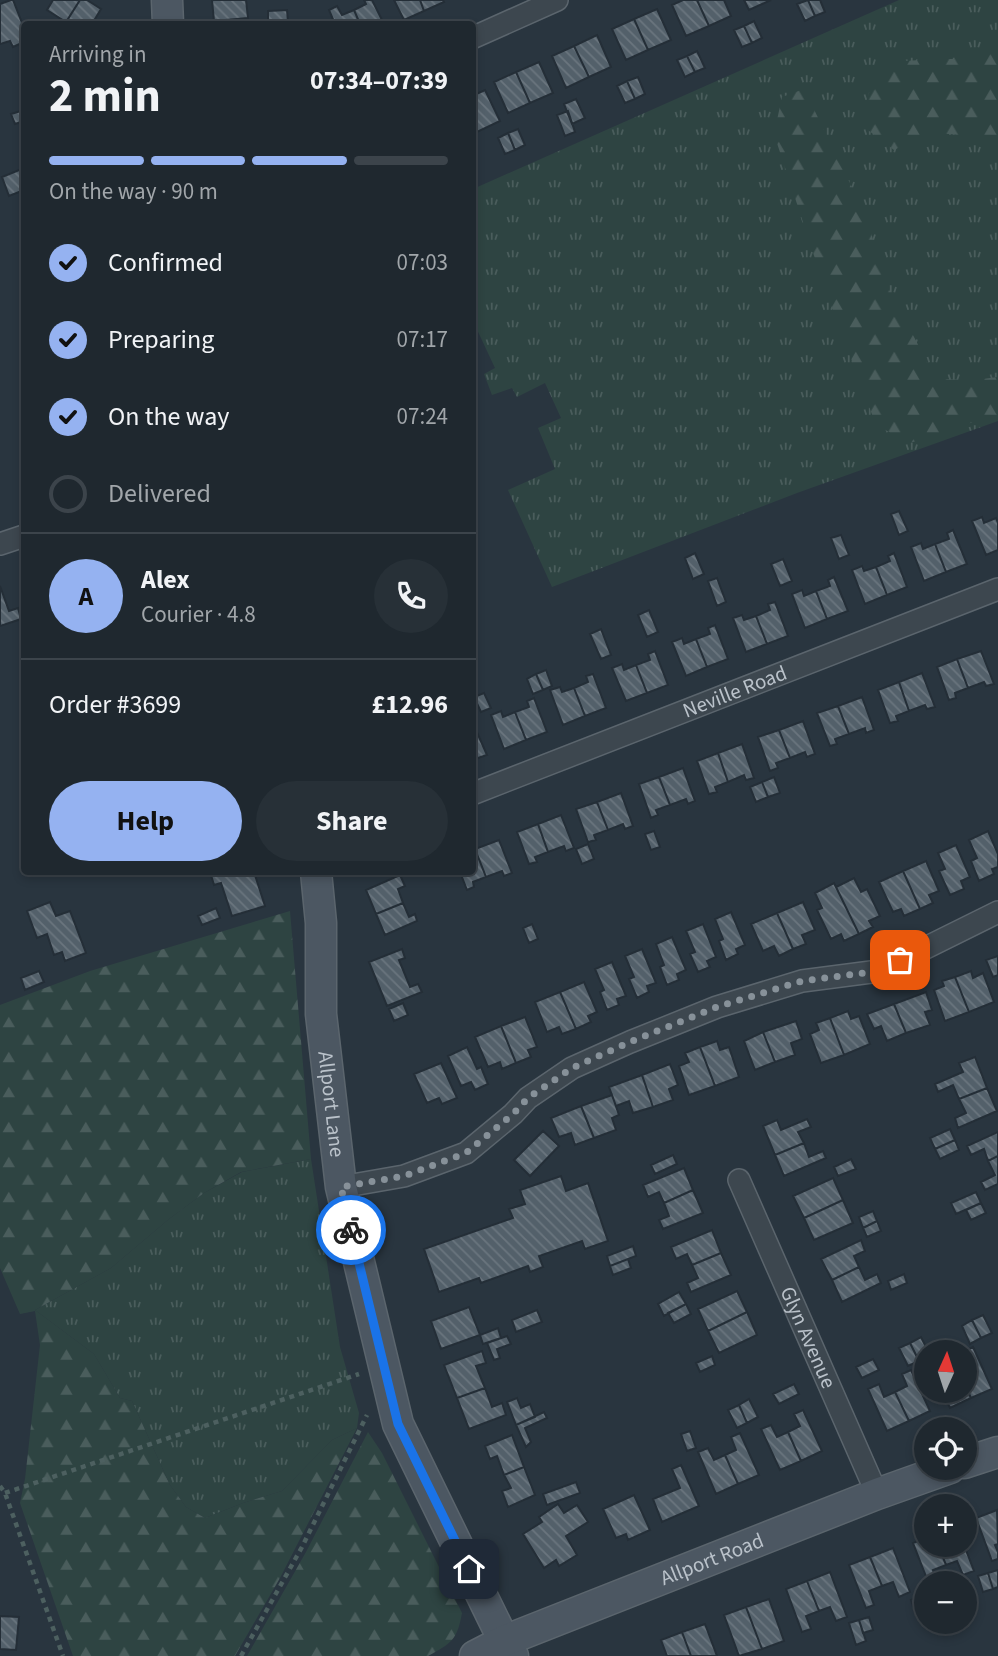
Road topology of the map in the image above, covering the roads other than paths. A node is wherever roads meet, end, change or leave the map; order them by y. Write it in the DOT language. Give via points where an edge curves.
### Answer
graph roads {
  1 [pos="167,0"];
  2 [pos="557,0"];
  3 [pos="169,21"];
  4 [pos="476,36"];
  5 [pos="21,537"];
  6 [pos="0,544"];
  7 [pos="998,589"];
  8 [pos="476,792"];
  9 [pos="316,875"];
  10 [pos="998,912"];
  11 [pos="739,1180"];
  12 [pos="341,1187"];
  13 [pos="998,1452"];
  14 [pos="977,1459"];
  15 [pos="916,1480"];
  16 [pos="877,1494"];
  17 [pos="509,1648"];
  18 [pos="475,1656"];
  1 -- 3 [label="street"];
  2 -- 4 [label="street"];
  5 -- 6 [label="street"];
  7 -- 8 [label="street, Neville Road"];
  9 -- 12 [label="street, Allport Lane" via="321,1014"];
  10 -- 12 [label="street" via="879,971 802,981 717,1007 630,1042 572,1068 528,1098 466,1153 404,1176"];
  11 -- 16 [label="street, Glyn Avenue"];
  12 -- 17 [label="street, Allport Lane" via="398,1424"];
  13 -- 14 [label="street"];
  15 -- 16 [label="street, Allport Road"];
  16 -- 17 [label="street, Allport Road"];
  17 -- 18 [label="street, Allport Road"];
}
